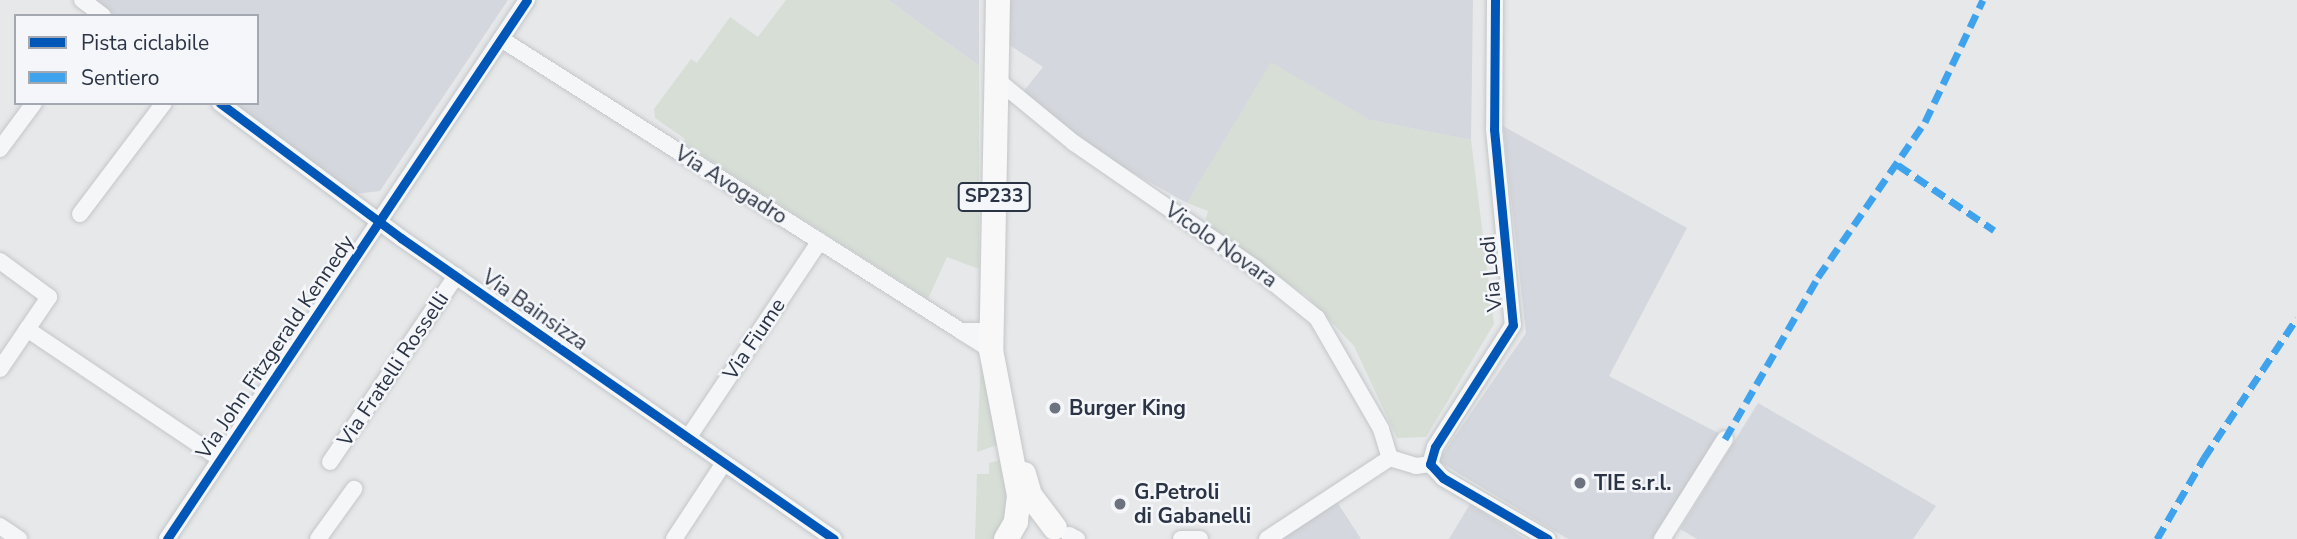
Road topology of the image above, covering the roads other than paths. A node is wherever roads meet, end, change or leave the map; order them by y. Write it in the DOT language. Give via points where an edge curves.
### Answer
graph roads {
  1 [pos="82,0"];
  2 [pos="527,0"];
  3 [pos="998,0"];
  4 [pos="1495,0"];
  5 [pos="101,14"];
  6 [pos="501,38"];
  7 [pos="996,79"];
  8 [pos="33,105"];
  9 [pos="162,105"];
  10 [pos="223,105"];
  11 [pos="0,149"];
  12 [pos="80,214"];
  13 [pos="382,223"];
  14 [pos="820,241"];
  15 [pos="0,261"];
  16 [pos="456,276"];
  17 [pos="27,329"];
  18 [pos="991,340"];
  19 [pos="0,369"];
  20 [pos="997,394"];
  21 [pos="688,438"];
  22 [pos="1725,439"];
  23 [pos="1390,457"];
  24 [pos="219,458"];
  25 [pos="330,462"];
  26 [pos="724,463"];
  27 [pos="1430,464"];
  28 [pos="354,489"];
  29 [pos="0,526"];
  30 [pos="1069,535"];
  31 [pos="1202,538"];
  32 [pos="19,539"];
  33 [pos="167,539"];
  34 [pos="318,539"];
  35 [pos="674,539"];
  36 [pos="834,539"];
  37 [pos="1006,539"];
  38 [pos="1181,539"];
  39 [pos="1267,539"];
  40 [pos="1548,539"];
  41 [pos="1662,539"];
  1 -- 5 [label="street"];
  2 -- 6 [label="street, Via John Fitzgerald Kennedy"];
  3 -- 7 [label="main road, SP233"];
  4 -- 27 [label="street, Via Lodi" via="1494,129 1513,325 1435,447"];
  6 -- 13 [label="street, Via John Fitzgerald Kennedy"];
  6 -- 14 [label="street, Via Avogadro"];
  7 -- 18 [label="main road, SP233"];
  7 -- 23 [label="street, Vicolo Novara" via="1074,143 1255,268 1317,318 1381,429"];
  8 -- 11 [label="street"];
  9 -- 12 [label="street"];
  10 -- 13 [label="street, Via Bainsizza"];
  13 -- 16 [label="street, Via Bainsizza"];
  13 -- 24 [label="street, Via John Fitzgerald Kennedy"];
  14 -- 18 [label="street, Via Avogadro" via="961,331"];
  14 -- 21 [label="street, Via Fiume"];
  15 -- 17 [label="street" via="49,297"];
  16 -- 21 [label="street, Via Bainsizza"];
  16 -- 25 [label="street, Via Fratelli Rosselli"];
  17 -- 19 [label="street"];
  17 -- 24 [label="street"];
  18 -- 20 [label="main road, SP233"];
  20 -- 30 [label="main road, SP233" via="1030,495"];
  20 -- 37 [label="main road, SP233" via="1019,496 1016,522"];
  21 -- 26 [label="street, Via Bainsizza"];
  22 -- 41 [label="street"];
  23 -- 27 [label="street" via="1416,466"];
  23 -- 39 [label="street"];
  24 -- 33 [label="street, Via John Fitzgerald Kennedy"];
  26 -- 35 [label="street"];
  26 -- 36 [label="street, Via Bainsizza"];
  27 -- 40 [label="street" via="1443,478"];
  28 -- 34 [label="street"];
  29 -- 32 [label="street"];
  30 -- 37 [label="main road, SP233" via="1033,527"];
  31 -- 38 [label="street"];
}
